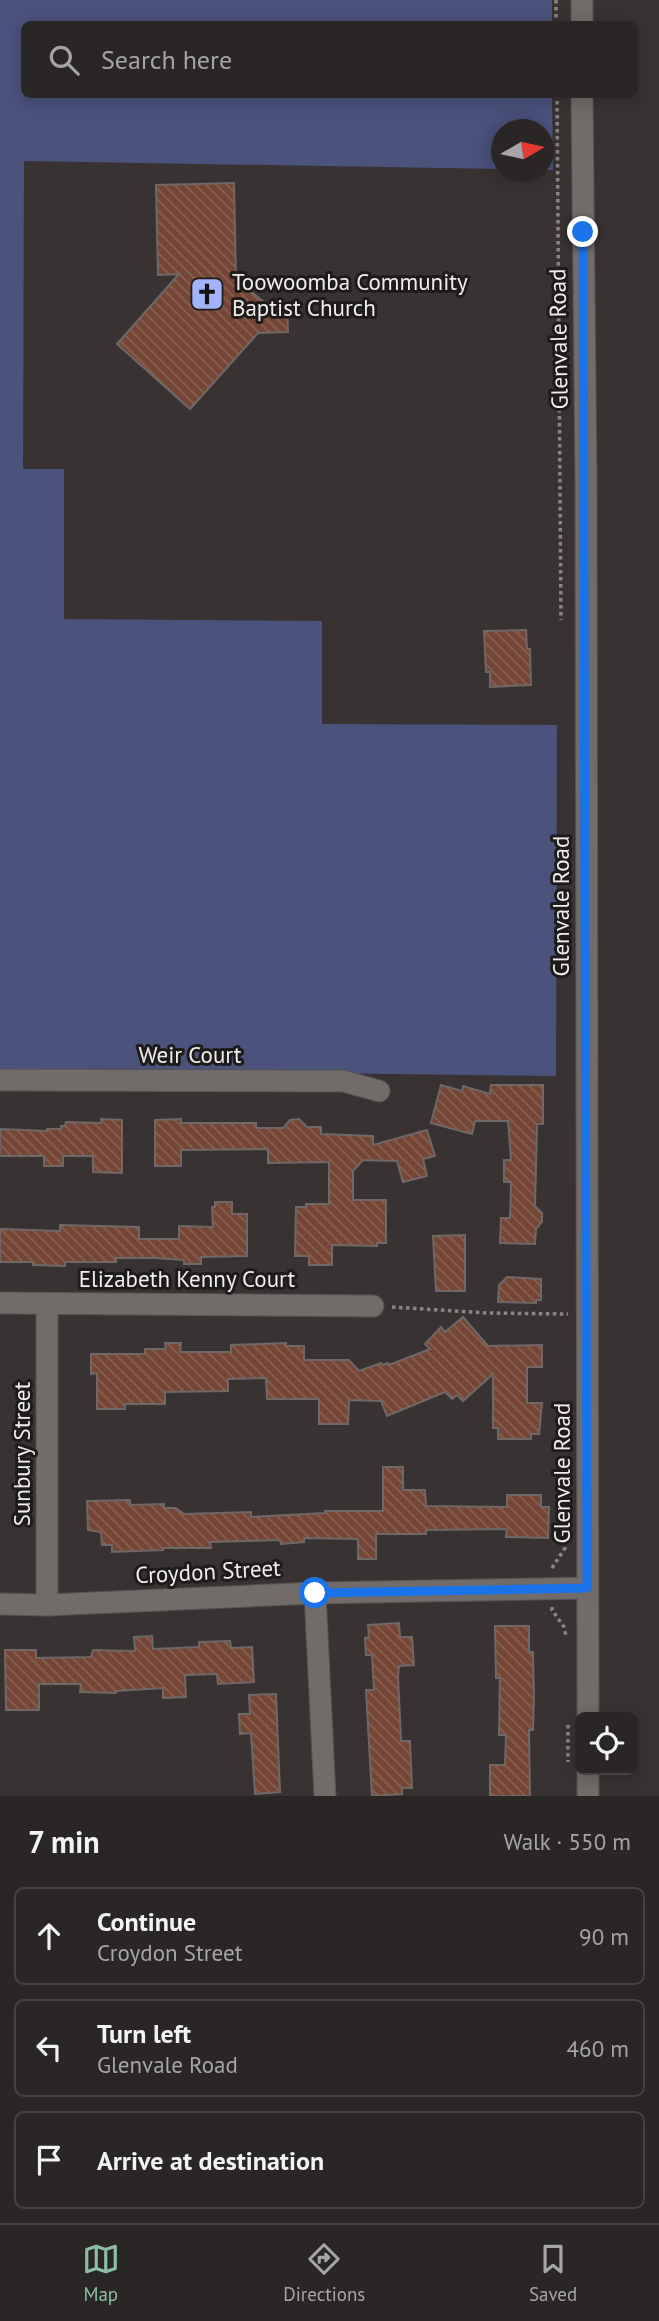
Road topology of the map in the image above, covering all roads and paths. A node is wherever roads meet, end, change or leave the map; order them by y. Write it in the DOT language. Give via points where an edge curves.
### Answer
graph roads {
  1 [pos="556,0"];
  2 [pos="582,0"];
  3 [pos="556,21"];
  4 [pos="582,21"];
  5 [pos="557,98"];
  6 [pos="582,98"];
  7 [pos="561,620"];
  8 [pos="0,1080"];
  9 [pos="379,1091"];
  10 [pos="0,1303"];
  11 [pos="47,1304"];
  12 [pos="373,1306"];
  13 [pos="568,1314"];
  14 [pos="565,1518"];
  15 [pos="587,1588"];
  16 [pos="552,1589"];
  17 [pos="315,1593"];
  18 [pos="0,1604"];
  19 [pos="47,1605"];
  20 [pos="567,1640"];
  21 [pos="578,1712"];
  22 [pos="580,1775"];
  23 [pos="325,1796"];
  24 [pos="588,1796"];
  1 -- 3 [label="path"];
  2 -- 4 [label="street"];
  5 -- 7 [label="path"];
  6 -- 15 [label="street, Glenvale Road"];
  8 -- 9 [label="street, Weir Court" via="343,1081"];
  10 -- 11 [label="street, Elizabeth Kenny Court"];
  11 -- 12 [label="street, Elizabeth Kenny Court"];
  11 -- 19 [label="street, Sunbury Street"];
  12 -- 13 [label="path"];
  14 -- 16 [label="path" via="565,1548 551,1569"];
  15 -- 16 [label="street, Croydon Street"];
  15 -- 21 [label="street, Glenvale Road"];
  16 -- 17 [label="street, Croydon Street"];
  16 -- 20 [label="path" via="552,1610"];
  17 -- 19 [label="street, Croydon Street"];
  17 -- 23 [label="street"];
  18 -- 19 [label="street, Croydon Street"];
  22 -- 24 [label="street"];
}
